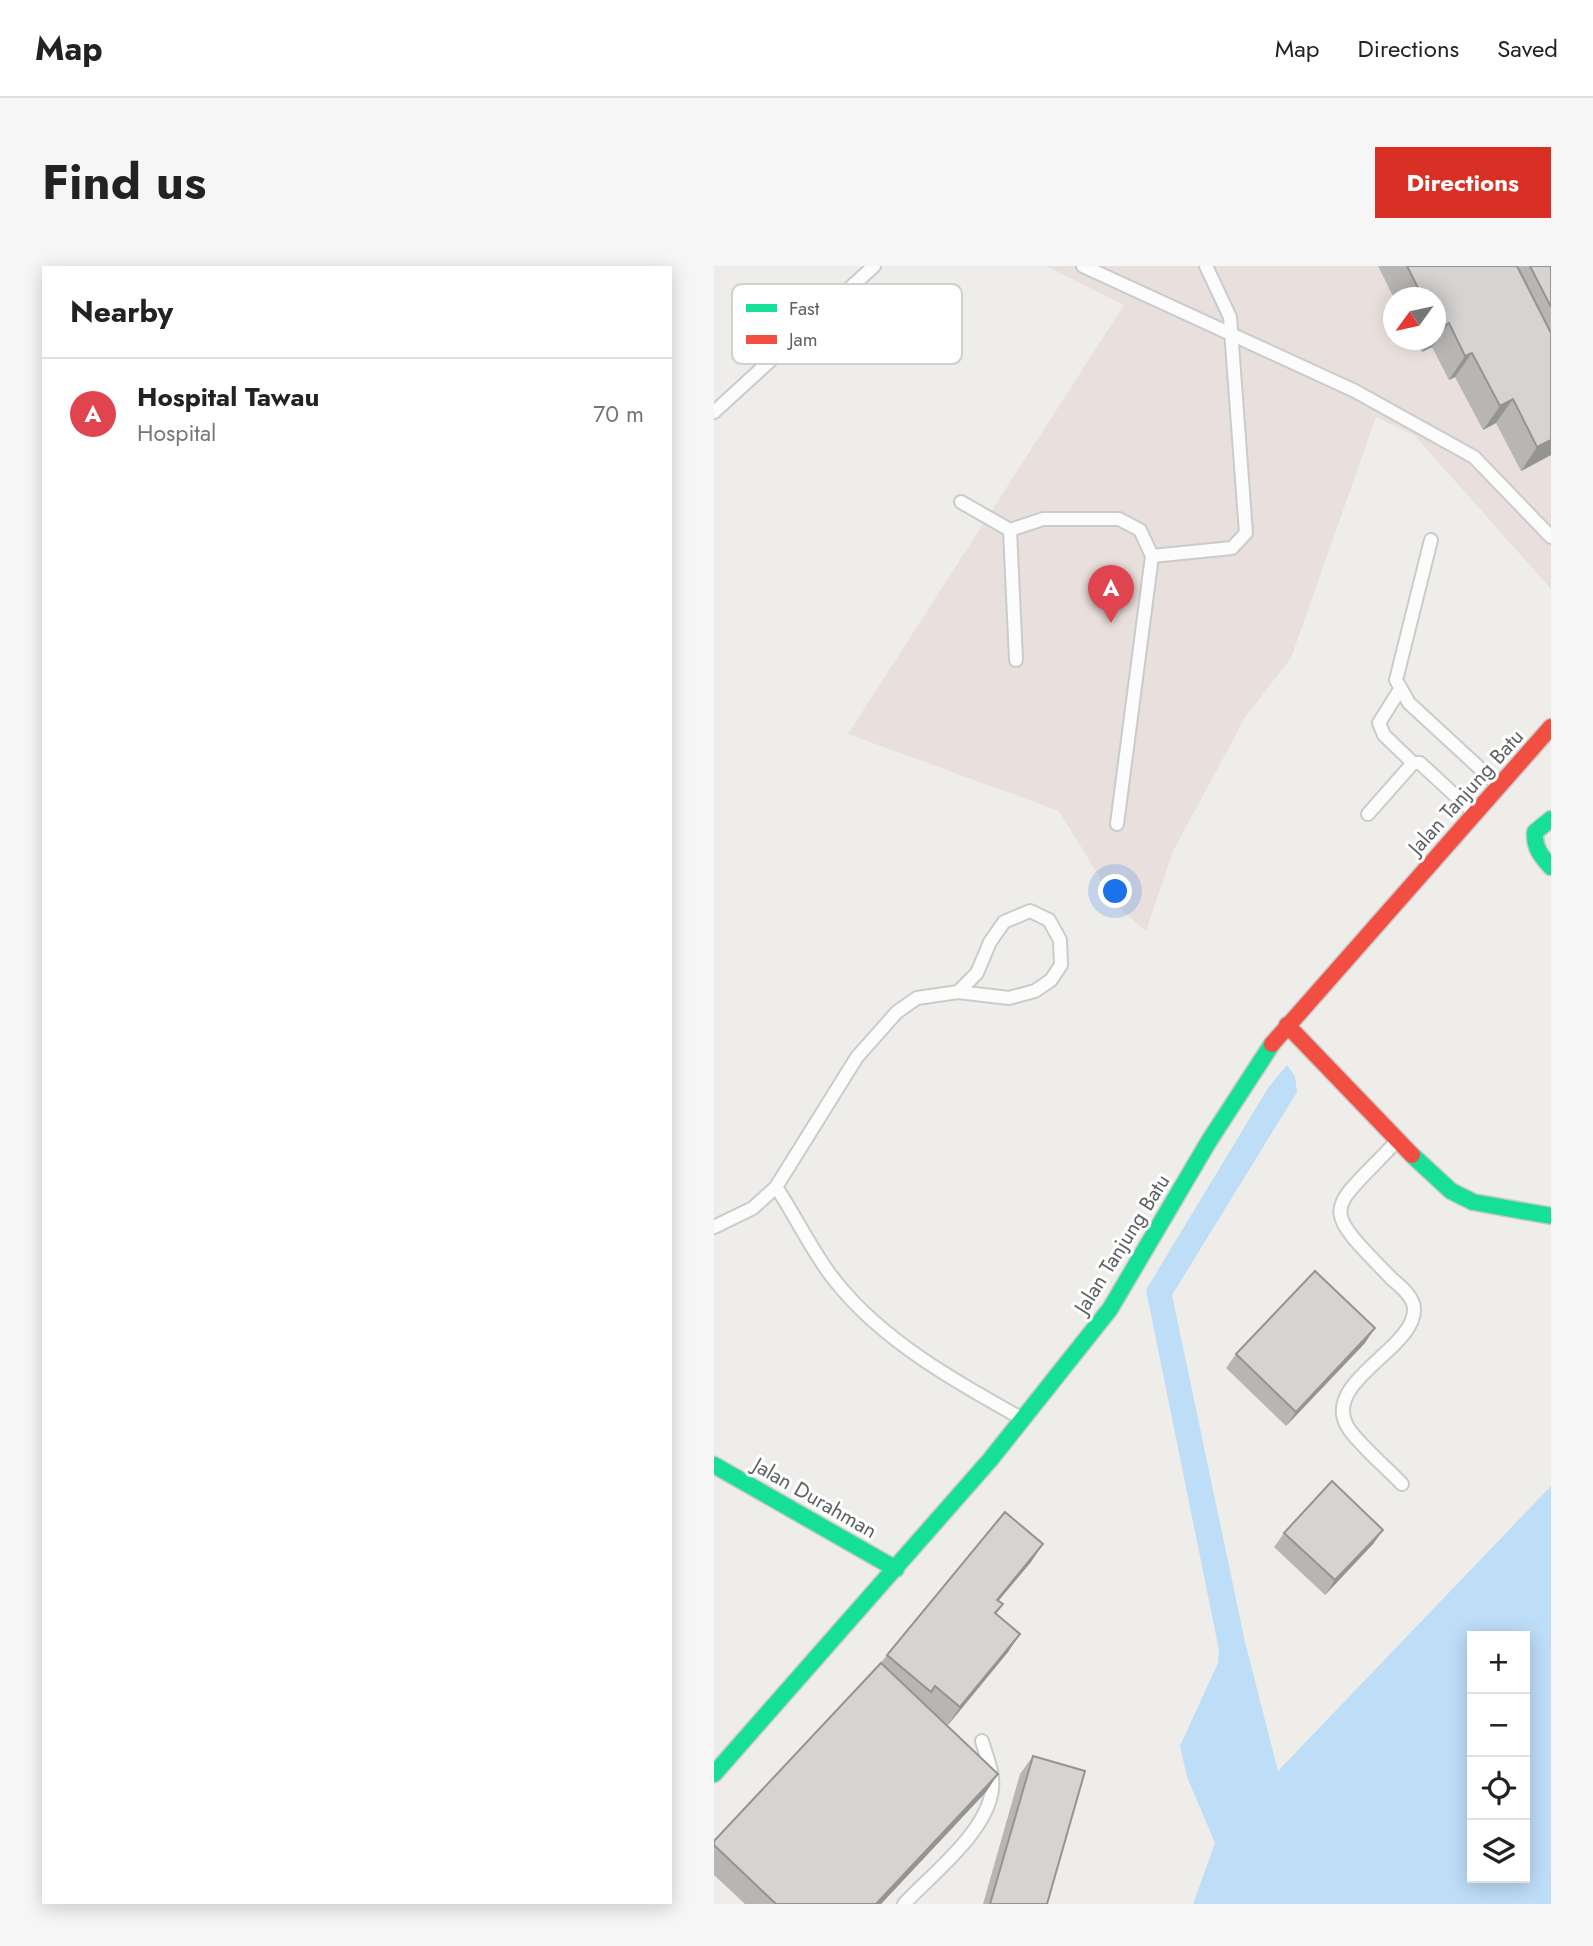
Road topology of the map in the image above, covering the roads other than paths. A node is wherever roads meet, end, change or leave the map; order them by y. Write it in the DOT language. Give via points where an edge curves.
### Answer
graph roads {
  1 [pos="874,266"];
  2 [pos="1083,266"];
  3 [pos="1206,266"];
  4 [pos="854,284"];
  5 [pos="1231,334"];
  6 [pos="767,364"];
  7 [pos="714,412"];
  8 [pos="961,502"];
  9 [pos="1010,530"];
  10 [pos="1551,537"];
  11 [pos="1431,540"];
  12 [pos="1152,556"];
  13 [pos="1016,660"];
  14 [pos="1399,691"];
  15 [pos="1551,727"];
  16 [pos="1413,763"];
  17 [pos="1499,786"];
  18 [pos="1475,813"];
  19 [pos="1368,814"];
  20 [pos="1551,819"];
  21 [pos="1117,824"];
  22 [pos="1551,867"];
  23 [pos="958,992"];
  24 [pos="1282,1031"];
  25 [pos="1397,1141"];
  26 [pos="776,1187"];
  27 [pos="1551,1216"];
  28 [pos="714,1227"];
  29 [pos="1023,1420"];
  30 [pos="714,1465"];
  31 [pos="1402,1484"];
  32 [pos="896,1569"];
  33 [pos="982,1741"];
  34 [pos="714,1774"];
  35 [pos="904,1904"];
  1 -- 4 [label="lane"];
  2 -- 5 [label="lane"];
  3 -- 5 [label="lane" via="1226,305"];
  5 -- 10 [label="lane" via="1355,391 1474,457"];
  5 -- 12 [label="lane" via="1247,525 1232,548"];
  6 -- 7 [label="lane"];
  8 -- 9 [label="lane"];
  9 -- 12 [label="lane" via="1043,519 1119,519 1140,530"];
  9 -- 13 [label="lane"];
  11 -- 14 [label="lane" via="1395,680"];
  12 -- 21 [label="lane"];
  14 -- 16 [label="lane" via="1379,723 1384,735"];
  14 -- 17 [label="lane"];
  15 -- 17 [label="street, Jalan Tanjung Batu"];
  16 -- 18 [label="lane" via="1420,763"];
  16 -- 19 [label="lane"];
  17 -- 18 [label="street, Jalan Tanjung Batu"];
  18 -- 24 [label="street, Jalan Tanjung Batu"];
  20 -- 22 [label="street" via="1535,832 1534,842"];
  23 -- 23 [label="lane" via="977,973 1004,922 1030,911 1049,920 1060,940 1061,965 1051,980 1035,991 1009,998"];
  23 -- 26 [label="lane" via="917,998 897,1012 857,1057"];
  24 -- 25 [label="street"];
  24 -- 29 [label="street, Jalan Tanjung Batu" via="1110,1309"];
  25 -- 27 [label="street" via="1451,1191 1473,1202"];
  25 -- 31 [label="lane" via="1340,1202 1338,1216 1346,1232 1407,1294 1414,1307 1411,1325 1351,1387 1344,1404 1346,1425"];
  26 -- 28 [label="lane" via="753,1208"];
  26 -- 29 [label="lane" via="835,1282 867,1315 909,1348"];
  29 -- 32 [label="street, Jalan Tanjung Batu"];
  30 -- 32 [label="street, Jalan Durahman"];
  32 -- 34 [label="street, Jalan Tanjung Batu"];
  33 -- 35 [label="lane" via="992,1788 985,1815"];
}
